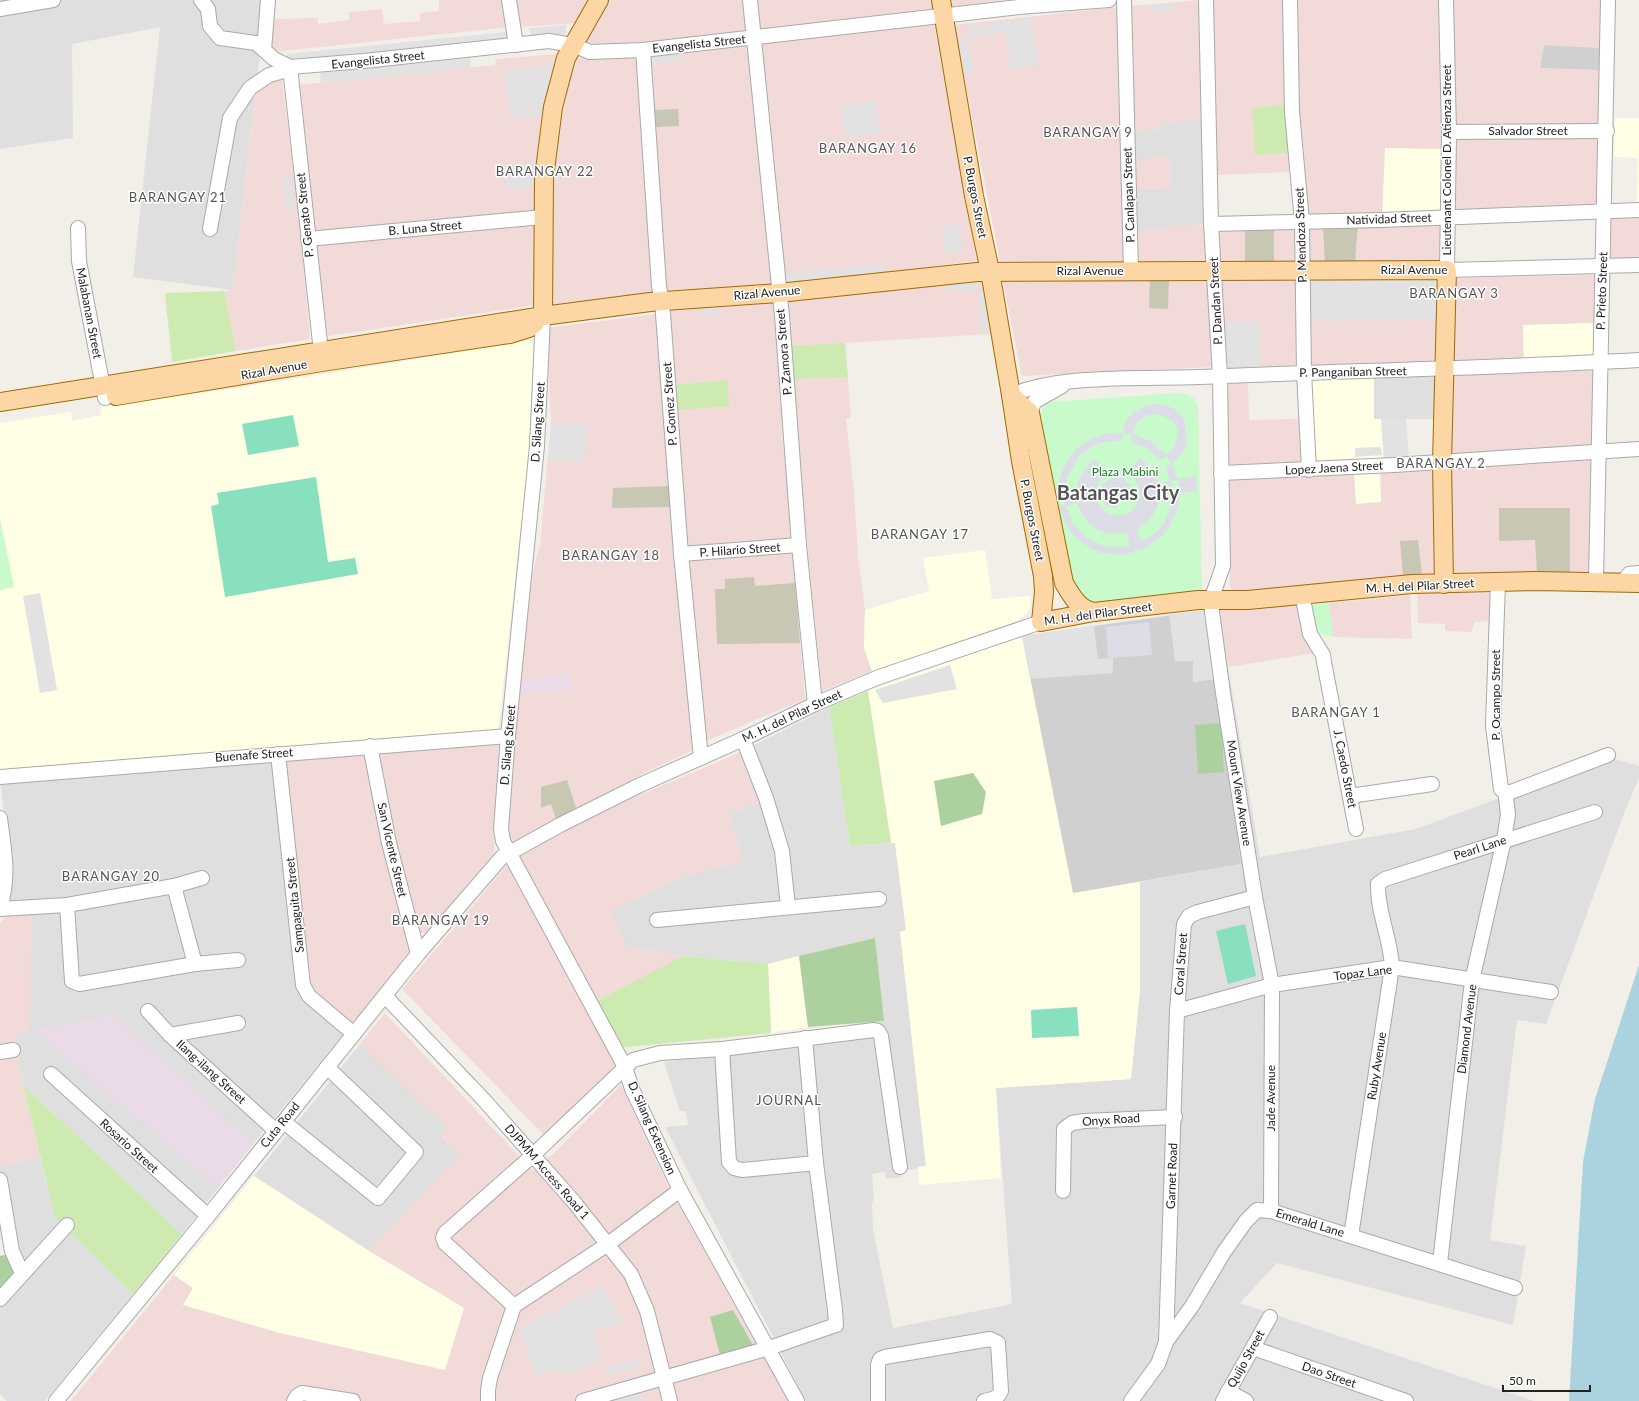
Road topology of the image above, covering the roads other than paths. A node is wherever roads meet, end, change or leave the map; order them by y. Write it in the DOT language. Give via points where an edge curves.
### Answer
graph roads {
  1 [pos="53,0"];
  2 [pos="201,0"];
  3 [pos="268,0"];
  4 [pos="509,0"];
  5 [pos="599,0"];
  6 [pos="750,0"];
  7 [pos="1109,0"];
  8 [pos="1124,0"];
  9 [pos="1206,0"];
  10 [pos="1290,0"];
  11 [pos="1446,0"];
  12 [pos="1608,0"];
  13 [pos="942,8"];
  14 [pos="0,10"];
  15 [pos="754,38"];
  16 [pos="516,45"];
  17 [pos="573,45"];
  18 [pos="264,50"];
  19 [pos="643,50"];
  20 [pos="290,68"];
  21 [pos="1607,131"];
  22 [pos="1449,132"];
  23 [pos="1639,210"];
  24 [pos="1604,212"];
  25 [pos="543,217"];
  26 [pos="1448,217"];
  27 [pos="1302,222"];
  28 [pos="1211,224"];
  29 [pos="78,228"];
  30 [pos="210,229"];
  31 [pos="308,239"];
  32 [pos="1639,265"];
  33 [pos="1603,266"];
  34 [pos="1131,270"];
  35 [pos="1213,270"];
  36 [pos="1447,270"];
  37 [pos="990,271"];
  38 [pos="1303,271"];
  39 [pos="780,293"];
  40 [pos="662,301"];
  41 [pos="543,316"];
  42 [pos="321,356"];
  43 [pos="1639,360"];
  44 [pos="1599,362"];
  45 [pos="1445,369"];
  46 [pos="1304,372"];
  47 [pos="1220,376"];
  48 [pos="1067,382"];
  49 [pos="104,392"];
  50 [pos="1011,394"];
  51 [pos="0,402"];
  52 [pos="1030,413"];
  53 [pos="0,414"];
  54 [pos="1639,449"];
  55 [pos="1598,451"];
  56 [pos="1442,462"];
  57 [pos="1309,470"];
  58 [pos="1221,473"];
  59 [pos="799,545"];
  60 [pos="681,554"];
  61 [pos="1639,573"];
  62 [pos="1498,582"];
  63 [pos="1596,582"];
  64 [pos="1631,583"];
  65 [pos="1444,584"];
  66 [pos="1066,588"];
  67 [pos="1044,592"];
  68 [pos="1302,594"];
  69 [pos="1211,600"];
  70 [pos="1094,612"];
  71 [pos="1041,622"];
  72 [pos="815,704"];
  73 [pos="508,736"];
  74 [pos="743,739"];
  75 [pos="370,746"];
  76 [pos="278,754"];
  77 [pos="1608,755"];
  78 [pos="701,758"];
  79 [pos="0,777"];
  80 [pos="1432,784"];
  81 [pos="1350,796"];
  82 [pos="1506,798"];
  83 [pos="1595,812"];
  84 [pos="0,818"];
  85 [pos="1356,829"];
  86 [pos="1504,840"];
  87 [pos="508,854"];
  88 [pos="202,878"];
  89 [pos="174,886"];
  90 [pos="1379,896"];
  91 [pos="1255,897"];
  92 [pos="879,899"];
  93 [pos="67,905"];
  94 [pos="788,906"];
  95 [pos="0,908"];
  96 [pos="657,920"];
  97 [pos="418,954"];
  98 [pos="238,960"];
  99 [pos="194,964"];
  100 [pos="1392,967"];
  101 [pos="1472,981"];
  102 [pos="1272,985"];
  103 [pos="1551,992"];
  104 [pos="385,996"];
  105 [pos="148,1011"];
  106 [pos="1177,1011"];
  107 [pos="238,1023"];
  108 [pos="354,1034"];
  109 [pos="170,1035"];
  110 [pos="805,1038"];
  111 [pos="722,1049"];
  112 [pos="327,1067"];
  113 [pos="625,1067"];
  114 [pos="51,1074"];
  115 [pos="1174,1116"];
  116 [pos="280,1126"];
  117 [pos="532,1156"];
  118 [pos="816,1163"];
  119 [pos="900,1167"];
  120 [pos="0,1180"];
  121 [pos="680,1190"];
  122 [pos="1063,1191"];
  123 [pos="1271,1210"];
  124 [pos="208,1216"];
  125 [pos="67,1225"];
  126 [pos="1351,1236"];
  127 [pos="608,1244"];
  128 [pos="1440,1264"];
  129 [pos="22,1273"];
  130 [pos="1515,1288"];
  131 [pos="0,1299"];
  132 [pos="514,1306"];
  133 [pos="1270,1317"];
  134 [pos="1166,1342"];
  135 [pos="769,1348"];
  136 [pos="1253,1348"];
  137 [pos="663,1377"];
  138 [pos="1226,1396"];
  139 [pos="56,1401"];
  140 [pos="294,1401"];
  141 [pos="353,1401"];
  142 [pos="488,1401"];
  143 [pos="583,1401"];
  144 [pos="670,1401"];
  145 [pos="797,1401"];
  146 [pos="878,1401"];
  147 [pos="984,1401"];
  148 [pos="1131,1401"];
  149 [pos="1246,1401"];
  150 [pos="1406,1401"];
  1 -- 14 [label="street"];
  2 -- 18 [label="street" via="209,13 210,26 220,38 251,41"];
  3 -- 18 [label="street"];
  4 -- 16 [label="street"];
  5 -- 17 [label="main road, D. Silang Street"];
  6 -- 15 [label="street, P. Zamora Street"];
  7 -- 13 [label="street, Evangelista Street" via="1019,7"];
  8 -- 34 [label="street, P. Canlapan Street"];
  9 -- 28 [label="street, P. Dandan Street"];
  10 -- 27 [label="street, P. Mendoza Street" via="1292,112"];
  11 -- 22 [label="street, Lieutenant Colonel D. Atienza Street"];
  12 -- 21 [label="street, P. Prieto Street"];
  13 -- 15 [label="street, Evangelista Street"];
  13 -- 37 [label="main road, P. Burgos Street" via="974,196"];
  15 -- 19 [label="street, Evangelista Street"];
  15 -- 39 [label="street, P. Zamora Street"];
  16 -- 17 [label="street, Evangelista Street" via="549,41"];
  16 -- 20 [label="street, Evangelista Street"];
  17 -- 19 [label="street, Evangelista Street" via="590,52"];
  17 -- 25 [label="main road, D. Silang Street" via="560,76 553,107 545,161"];
  18 -- 20 [label="street"];
  19 -- 40 [label="street, P. Gomez Street"];
  20 -- 30 [label="street, Evangelista Street" via="269,75 250,88 230,118"];
  20 -- 31 [label="street, P. Genato Street"];
  21 -- 22 [label="street, Salvador Street"];
  21 -- 24 [label="street, P. Prieto Street"];
  22 -- 26 [label="street, Lieutenant Colonel D. Atienza Street"];
  23 -- 24 [label="street, Natividad Street"];
  24 -- 26 [label="street, Natividad Street"];
  24 -- 33 [label="street, P. Prieto Street"];
  25 -- 31 [label="street, B. Luna Street"];
  25 -- 41 [label="main road, D. Silang Street"];
  26 -- 27 [label="street, Natividad Street"];
  26 -- 36 [label="street, Lieutenant Colonel D. Atienza Street"];
  27 -- 28 [label="street, Natividad Street"];
  27 -- 38 [label="street, P. Mendoza Street"];
  28 -- 35 [label="street, P. Dandan Street"];
  29 -- 49 [label="street, Malabanan Street" via="79,261"];
  31 -- 42 [label="street, P. Genato Street"];
  32 -- 33 [label="street, Rizal Avenue"];
  33 -- 36 [label="street, Rizal Avenue"];
  33 -- 44 [label="street, P. Prieto Street"];
  34 -- 35 [label="main road, Rizal Avenue"];
  34 -- 37 [label="main road, Rizal Avenue"];
  35 -- 38 [label="main road, Rizal Avenue"];
  35 -- 47 [label="street, P. Dandan Street"];
  36 -- 38 [label="main road, Rizal Avenue"];
  36 -- 45 [label="main road, Lieutenant Colonel D. Atienza Street"];
  37 -- 39 [label="main road, Rizal Avenue"];
  37 -- 50 [label="main road, P. Burgos Street"];
  38 -- 46 [label="street, P. Mendoza Street"];
  39 -- 40 [label="main road, Rizal Avenue"];
  39 -- 59 [label="street, P. Zamora Street"];
  40 -- 41 [label="main road, Rizal Avenue"];
  40 -- 60 [label="street, P. Gomez Street"];
  41 -- 42 [label="main road, Rizal Avenue"];
  41 -- 73 [label="street, D. Silang Street" via="536,460"];
  42 -- 49 [label="main road, Rizal Avenue"];
  43 -- 44 [label="street, P. Panganiban Street"];
  44 -- 45 [label="street, P. Panganiban Street"];
  44 -- 55 [label="street, P. Prieto Street"];
  45 -- 46 [label="street, P. Panganiban Street"];
  45 -- 56 [label="main road, Lieutenant Colonel D. Atienza Street"];
  46 -- 47 [label="street, P. Panganiban Street"];
  46 -- 57 [label="street, P. Mendoza Street"];
  47 -- 48 [label="street, P. Panganiban Street"];
  47 -- 58 [label="street, P. Dandan Street"];
  48 -- 50 [label="street, P. Panganiban Street" via="1031,387"];
  48 -- 52 [label="street, P. Panganiban Street" via="1034,402"];
  49 -- 51 [label="main road, Rizal Avenue"];
  49 -- 53 [label="main road, Rizal Avenue"];
  50 -- 52 [label="main road"];
  50 -- 67 [label="main road, P. Burgos Street"];
  52 -- 66 [label="main road, P. Burgos Street" via="1060,572"];
  54 -- 55 [label="street, Lopez Jaena Street"];
  55 -- 56 [label="street, Lopez Jaena Street"];
  55 -- 63 [label="street, P. Prieto Street"];
  56 -- 57 [label="street, Lopez Jaena Street"];
  56 -- 65 [label="main road, Lieutenant Colonel D. Atienza Street"];
  57 -- 58 [label="street, Lopez Jaena Street"];
  58 -- 69 [label="street, P. Dandan Street" via="1223,566"];
  59 -- 60 [label="street, P. Hilario Street"];
  59 -- 72 [label="street, P. Zamora Street"];
  60 -- 78 [label="street, P. Gomez Street"];
  61 -- 64 [label="street" via="1629,574"];
  62 -- 63 [label="main road, M. H. del Pilar Street"];
  62 -- 65 [label="main road, M. H. del Pilar Street"];
  62 -- 77 [label="street, P. Ocampo Street" via="1493,726 1501,789 1504,792 1511,792"];
  63 -- 64 [label="main road, M. H. del Pilar Street"];
  65 -- 68 [label="main road, M. H. del Pilar Street" via="1412,584"];
  66 -- 67 [label="main road"];
  66 -- 70 [label="main road, P. Burgos Street" via="1080,606"];
  67 -- 71 [label="main road, P. Burgos Street"];
  68 -- 69 [label="main road, M. H. del Pilar Street" via="1248,600"];
  68 -- 81 [label="street, J. Caedo Street" via="1310,634 1323,655"];
  69 -- 70 [label="main road, M. H. del Pilar Street"];
  69 -- 91 [label="street, Mount View Avenue"];
  70 -- 71 [label="main road, M. H. del Pilar Street"];
  71 -- 72 [label="street, M. H. del Pilar Street" via="879,677"];
  72 -- 74 [label="street, M. H. del Pilar Street"];
  73 -- 75 [label="street, Buenafe Street"];
  73 -- 87 [label="street, D. Silang Street" via="501,829"];
  74 -- 78 [label="street, M. H. del Pilar Street"];
  74 -- 94 [label="street" via="766,798 782,851"];
  75 -- 76 [label="street, Buenafe Street"];
  75 -- 97 [label="street, San Vicente Street" via="389,843"];
  76 -- 79 [label="street, Buenafe Street"];
  76 -- 108 [label="street, Sampaguita Street" via="303,985 309,996"];
  78 -- 87 [label="street, M. H. del Pilar Street" via="622,794"];
  80 -- 81 [label="street"];
  81 -- 85 [label="street, J. Caedo Street"];
  82 -- 86 [label="street, Diamond Avenue" via="1508,814"];
  83 -- 86 [label="street, Pearl Lane"];
  84 -- 95 [label="street" via="7,872"];
  86 -- 90 [label="street, Pearl Lane" via="1382,880 1378,884"];
  86 -- 101 [label="street, Diamond Avenue"];
  87 -- 97 [label="street, Cuta Road" via="500,859"];
  87 -- 113 [label="street, D. Silang Extension"];
  88 -- 89 [label="street"];
  89 -- 93 [label="street"];
  89 -- 99 [label="street"];
  90 -- 100 [label="street, Ruby Avenue"];
  91 -- 102 [label="street, Mount View Avenue"];
  91 -- 106 [label="street, Coral Street" via="1198,912 1190,916 1184,924"];
  92 -- 94 [label="street"];
  93 -- 95 [label="street"];
  93 -- 99 [label="street" via="74,983"];
  94 -- 96 [label="street"];
  97 -- 104 [label="street, Cuta Road"];
  98 -- 99 [label="street"];
  100 -- 101 [label="street, Topaz Lane"];
  100 -- 102 [label="street, Topaz Lane"];
  100 -- 126 [label="street, Ruby Avenue"];
  101 -- 103 [label="street, Topaz Lane"];
  101 -- 128 [label="street, Diamond Avenue"];
  102 -- 106 [label="street, Topaz Lane"];
  102 -- 123 [label="street, Jade Avenue"];
  104 -- 108 [label="street, Cuta Road"];
  104 -- 117 [label="street, DJPMM Access Road 1" via="484,1100"];
  105 -- 109 [label="street, Ilang-ilang Street"];
  106 -- 115 [label="street, Garnet Road"];
  107 -- 109 [label="street"];
  108 -- 112 [label="street, Cuta Road"];
  109 -- 116 [label="street, Ilang-ilang Street"];
  110 -- 111 [label="street"];
  110 -- 118 [label="street"];
  110 -- 119 [label="street" via="878,1031 881,1036"];
  111 -- 113 [label="street" via="660,1053 633,1060"];
  111 -- 118 [label="street" via="729,1162 734,1168 742,1170"];
  112 -- 116 [label="street, Cuta Road"];
  112 -- 116 [label="street, Ilang-ilang Street" via="416,1152 378,1198"];
  113 -- 117 [label="street"];
  113 -- 121 [label="street, D. Silang Extension" via="632,1089"];
  114 -- 124 [label="street, Rosario Street"];
  115 -- 122 [label="street, Onyx Road" via="1072,1123 1064,1129"];
  115 -- 134 [label="street, Garnet Road"];
  116 -- 124 [label="street, Cuta Road"];
  117 -- 127 [label="street, DJPMM Access Road 1"];
  117 -- 132 [label="street" via="445,1233 443,1238 445,1243"];
  118 -- 135 [label="street" via="836,1324"];
  120 -- 129 [label="street" via="12,1251"];
  121 -- 127 [label="street"];
  121 -- 135 [label="street, D. Silang Extension"];
  123 -- 126 [label="street, Emerald Lane"];
  123 -- 134 [label="street, Emerald Lane" via="1257,1210 1246,1220 1192,1306"];
  124 -- 139 [label="street, Cuta Road"];
  125 -- 129 [label="street"];
  126 -- 128 [label="street, Emerald Lane"];
  127 -- 132 [label="street"];
  127 -- 137 [label="street, DJPMM Access Road 1" via="631,1274 647,1311"];
  128 -- 130 [label="street, Emerald Lane"];
  129 -- 131 [label="street"];
  132 -- 142 [label="street" via="490,1378"];
  133 -- 136 [label="street, Quijo Street"];
  134 -- 148 [label="street" via="1158,1364"];
  135 -- 137 [label="street"];
  135 -- 145 [label="street, D. Silang Extension"];
  136 -- 138 [label="street, Quijo Street"];
  136 -- 150 [label="street, Dao Street"];
  137 -- 143 [label="street"];
  137 -- 144 [label="street, DJPMM Access Road 1"];
  138 -- 149 [label="street"];
  140 -- 141 [label="street" via="302,1393"];
  146 -- 147 [label="street" via="880,1359 990,1339 998,1343 1001,1390 995,1399"];
}
